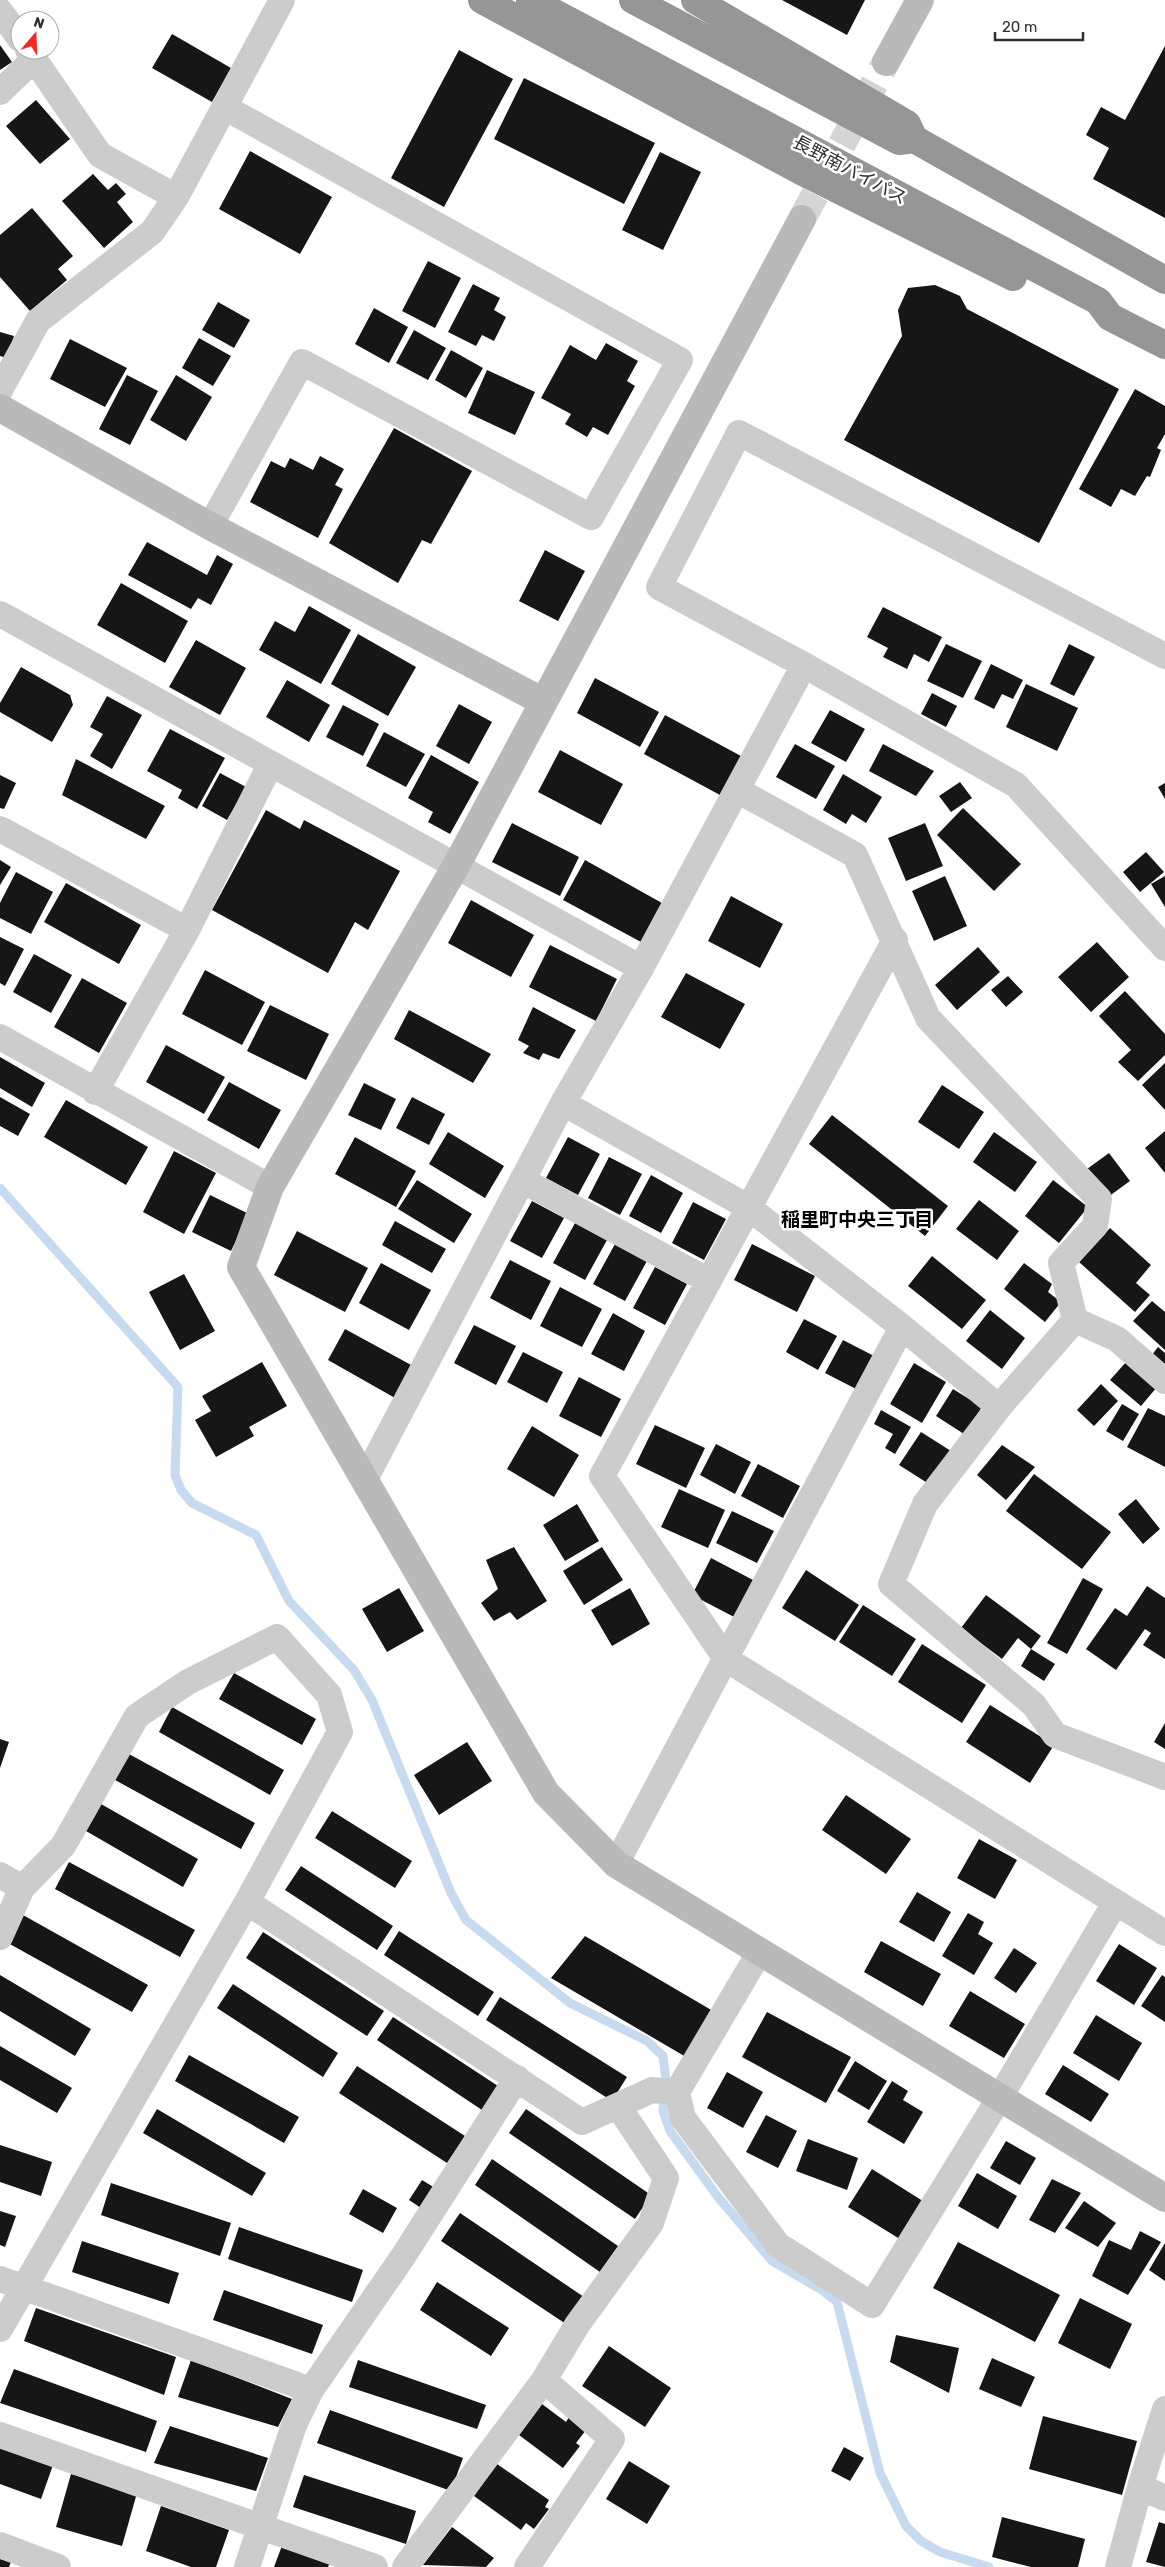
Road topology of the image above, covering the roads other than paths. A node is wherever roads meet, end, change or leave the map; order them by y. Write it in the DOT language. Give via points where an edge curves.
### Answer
graph roads {
  1 [pos="282,0"];
  2 [pos="482,0"];
  3 [pos="633,0"];
  4 [pos="694,0"];
  5 [pos="920,0"];
  6 [pos="541,6"];
  7 [pos="0,11"];
  8 [pos="10,25"];
  9 [pos="20,60"];
  10 [pos="35,60"];
  11 [pos="886,62"];
  12 [pos="0,92"];
  13 [pos="224,107"];
  14 [pos="914,139"];
  15 [pos="176,197"];
  16 [pos="802,219"];
  17 [pos="1165,280"];
  18 [pos="1110,317"];
  19 [pos="1165,345"];
  20 [pos="0,390"];
  21 [pos="0,408"];
  22 [pos="210,526"];
  23 [pos="0,614"];
  24 [pos="1165,656"];
  25 [pos="804,665"];
  26 [pos="542,701"];
  27 [pos="270,765"];
  28 [pos="737,790"];
  29 [pos="0,829"];
  30 [pos="456,866"];
  31 [pos="187,930"];
  32 [pos="896,940"];
  33 [pos="1165,948"];
  34 [pos="641,968"];
  35 [pos="0,1037"];
  36 [pos="95,1092"];
  37 [pos="563,1103"];
  38 [pos="522,1180"];
  39 [pos="270,1187"];
  40 [pos="748,1207"];
  41 [pos="708,1281"];
  42 [pos="1075,1320"];
  43 [pos="902,1327"];
  44 [pos="1165,1381"];
  45 [pos="999,1407"];
  46 [pos="365,1478"];
  47 [pos="726,1658"];
  48 [pos="1165,1777"];
  49 [pos="616,1864"];
  50 [pos="0,1875"];
  51 [pos="22,1888"];
  52 [pos="247,1902"];
  53 [pos="1115,1903"];
  54 [pos="1165,1933"];
  55 [pos="0,1937"];
  56 [pos="759,1953"];
  57 [pos="517,2078"];
  58 [pos="665,2091"];
  59 [pos="1000,2097"];
  60 [pos="618,2106"];
  61 [pos="1165,2198"];
  62 [pos="12,2283"];
  63 [pos="0,2329"];
  64 [pos="544,2380"];
  65 [pos="311,2390"];
  66 [pos="1165,2409"];
  67 [pos="0,2435"];
  68 [pos="1140,2486"];
  69 [pos="1165,2498"];
  70 [pos="261,2526"];
  71 [pos="0,2545"];
  72 [pos="58,2567"];
  73 [pos="247,2567"];
  74 [pos="375,2567"];
  75 [pos="406,2567"];
  76 [pos="527,2567"];
  77 [pos="1118,2567"];
  1 -- 13 [label="street"];
  2 -- 18 [label="highway" via="801,171 1092,316"];
  3 -- 14 [label="highway" via="899,141"];
  4 -- 14 [label="highway" via="908,124"];
  5 -- 11 [label="street"];
  6 -- 18 [label="highway, 長野南バイパス" via="1098,301"];
  7 -- 8 [label="street"];
  9 -- 12 [label="street"];
  10 -- 15 [label="street" via="100,155"];
  13 -- 15 [label="street"];
  13 -- 22 [label="street" via="680,360 592,517 302,362"];
  14 -- 17 [label="highway"];
  15 -- 20 [label="street" via="152,232 38,321"];
  16 -- 26 [label="street"];
  18 -- 19 [label="highway, 長野南バイパス"];
  21 -- 22 [label="street"];
  22 -- 26 [label="street"];
  23 -- 27 [label="street"];
  24 -- 25 [label="street" via="739,433 659,588"];
  25 -- 28 [label="street"];
  25 -- 33 [label="street" via="1016,785"];
  26 -- 30 [label="street"];
  27 -- 30 [label="street"];
  27 -- 31 [label="street"];
  28 -- 32 [label="street" via="855,854"];
  28 -- 34 [label="street"];
  29 -- 31 [label="street"];
  30 -- 34 [label="street"];
  30 -- 39 [label="street"];
  31 -- 36 [label="street"];
  32 -- 40 [label="street"];
  32 -- 42 [label="street" via="928,1018 1099,1199 1095,1226 1061,1264"];
  34 -- 37 [label="street"];
  35 -- 36 [label="street"];
  36 -- 39 [label="street"];
  37 -- 38 [label="street"];
  37 -- 40 [label="street"];
  38 -- 41 [label="street"];
  38 -- 46 [label="street"];
  39 -- 46 [label="street" via="241,1267"];
  40 -- 41 [label="street"];
  40 -- 43 [label="street"];
  41 -- 47 [label="street" via="602,1476"];
  42 -- 44 [label="street" via="1117,1339"];
  42 -- 45 [label="street"];
  43 -- 45 [label="street"];
  43 -- 47 [label="street"];
  45 -- 48 [label="street" via="925,1504 891,1584 1034,1705 1055,1735"];
  46 -- 49 [label="street" via="546,1793"];
  47 -- 49 [label="street"];
  47 -- 53 [label="street"];
  49 -- 56 [label="street"];
  50 -- 51 [label="street"];
  51 -- 52 [label="street" via="63,1846 137,1716 188,1682 277,1637 329,1695 340,1732"];
  51 -- 55 [label="street"];
  52 -- 57 [label="street"];
  52 -- 62 [label="street"];
  53 -- 54 [label="street"];
  53 -- 59 [label="street"];
  56 -- 58 [label="street"];
  56 -- 59 [label="street"];
  57 -- 60 [label="street" via="582,2122"];
  57 -- 65 [label="street" via="404,2255"];
  58 -- 59 [label="street" via="778,2245 872,2304"];
  58 -- 60 [label="street"];
  59 -- 61 [label="street"];
  60 -- 64 [label="street" via="666,2178 651,2223 577,2325"];
  62 -- 63 [label="street"];
  62 -- 65 [label="street"];
  64 -- 75 [label="street"];
  64 -- 76 [label="street" via="612,2439"];
  65 -- 70 [label="street" via="294,2425"];
  66 -- 68 [label="street"];
  67 -- 70 [label="street"];
  68 -- 69 [label="street"];
  68 -- 77 [label="street"];
  70 -- 73 [label="street"];
  70 -- 74 [label="street"];
  71 -- 72 [label="street"];
}
